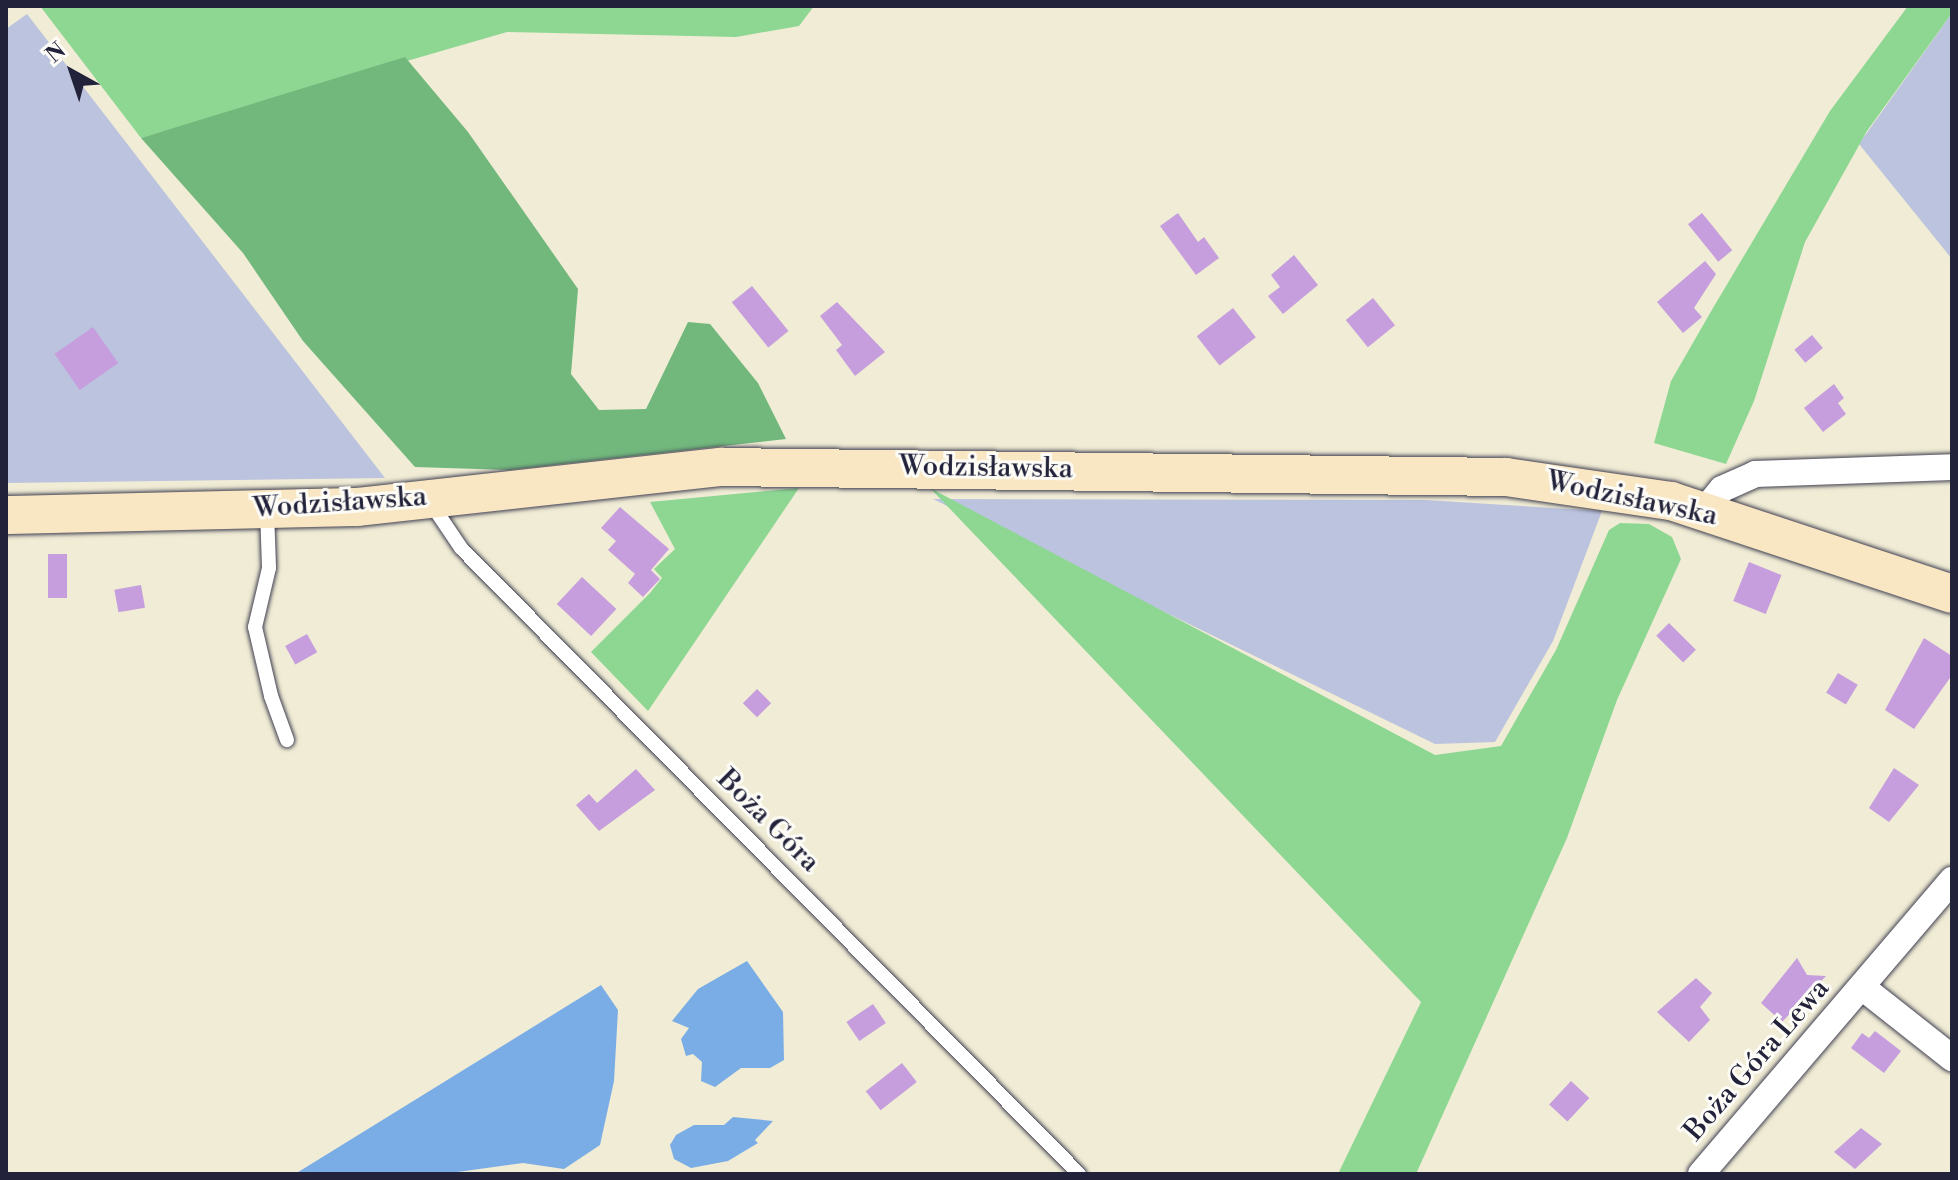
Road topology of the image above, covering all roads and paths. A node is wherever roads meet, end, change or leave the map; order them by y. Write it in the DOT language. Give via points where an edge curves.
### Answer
graph roads {
  1 [pos="1952,467"];
  2 [pos="427,498"];
  3 [pos="267,509"];
  4 [pos="1704,511"];
  5 [pos="6,515"];
  6 [pos="1952,594"];
  7 [pos="287,740"];
  8 [pos="1952,880"];
  9 [pos="1862,987"];
  10 [pos="1952,1058"];
  11 [pos="1079,1174"];
  12 [pos="1701,1174"];
  1 -- 4 [label="street" via="1755,474 1722,489"];
  2 -- 3 [label="main road, Wodzisławska" via="357,507"];
  2 -- 4 [label="main road, Wodzisławska" via="671,471 837,466 1506,477 1586,485"];
  2 -- 11 [label="lane, Boża Góra" via="461,548"];
  3 -- 5 [label="main road, Wodzisławska"];
  3 -- 7 [label="lane" via="269,568 255,627"];
  4 -- 6 [label="main road, Wodzisławska"];
  8 -- 9 [label="street, Boża Góra Lewa"];
  9 -- 10 [label="street, Boża Góra Lewa"];
  9 -- 12 [label="street, Boża Góra Lewa"];
}
